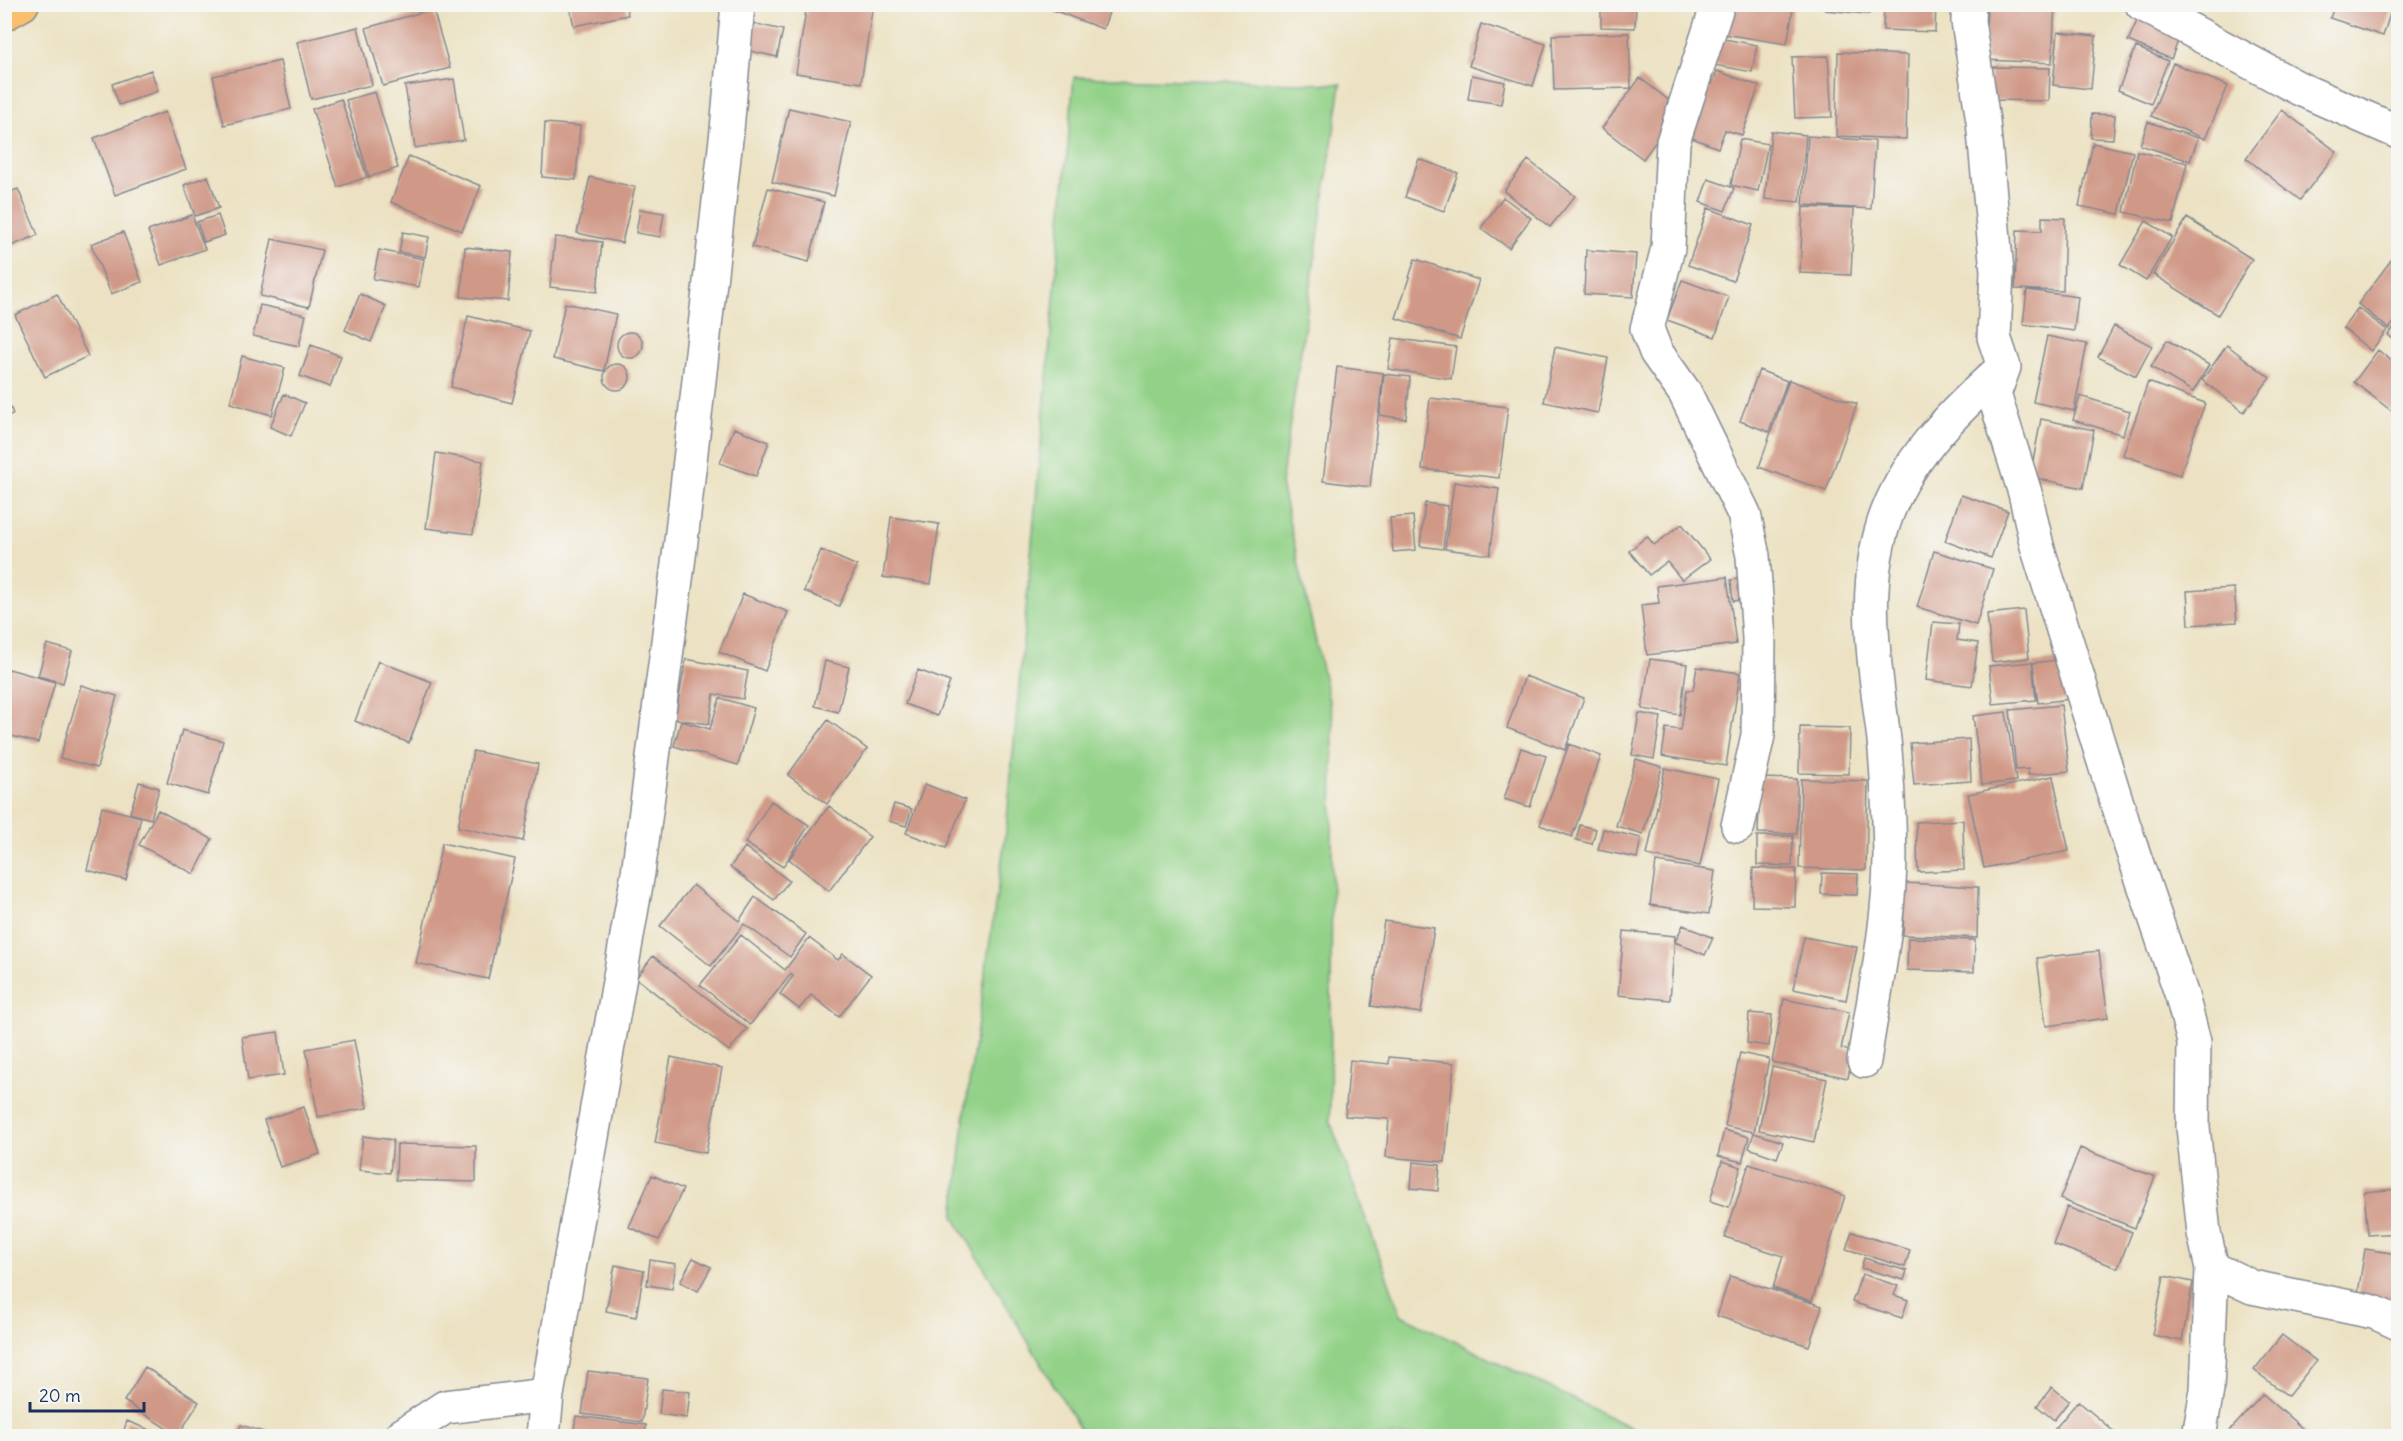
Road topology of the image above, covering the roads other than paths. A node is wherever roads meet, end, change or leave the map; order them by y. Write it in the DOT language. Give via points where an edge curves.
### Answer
graph roads {
  1 [pos="22,4"];
  2 [pos="738,4"];
  3 [pos="1718,4"];
  4 [pos="1969,4"];
  5 [pos="2142,4"];
  6 [pos="4,14"];
  7 [pos="2398,132"];
  8 [pos="2004,367"];
  9 [pos="1738,826"];
  10 [pos="1864,1061"];
  11 [pos="2212,1268"];
  12 [pos="2398,1323"];
  13 [pos="547,1395"];
  14 [pos="401,1437"];
  15 [pos="543,1437"];
  16 [pos="2199,1437"];
  1 -- 6 [label="highway"];
  2 -- 13 [label="street" via="681,541 639,873"];
  3 -- 9 [label="street" via="1673,142 1668,248 1647,329 1656,352 1684,393 1744,514 1753,556 1759,638 1758,735"];
  4 -- 8 [label="street" via="1997,271 1994,337"];
  5 -- 7 [label="street" via="2301,89"];
  8 -- 10 [label="street" via="1952,414 1908,472 1888,510 1875,555 1870,621 1884,744 1890,855"];
  8 -- 11 [label="street" via="1994,394 2124,826 2194,1042 2195,1147 2204,1233"];
  11 -- 12 [label="street" via="2252,1287 2374,1312"];
  11 -- 16 [label="street" via="2207,1390"];
  13 -- 14 [label="street" via="445,1407"];
  13 -- 15 [label="street"];
}
